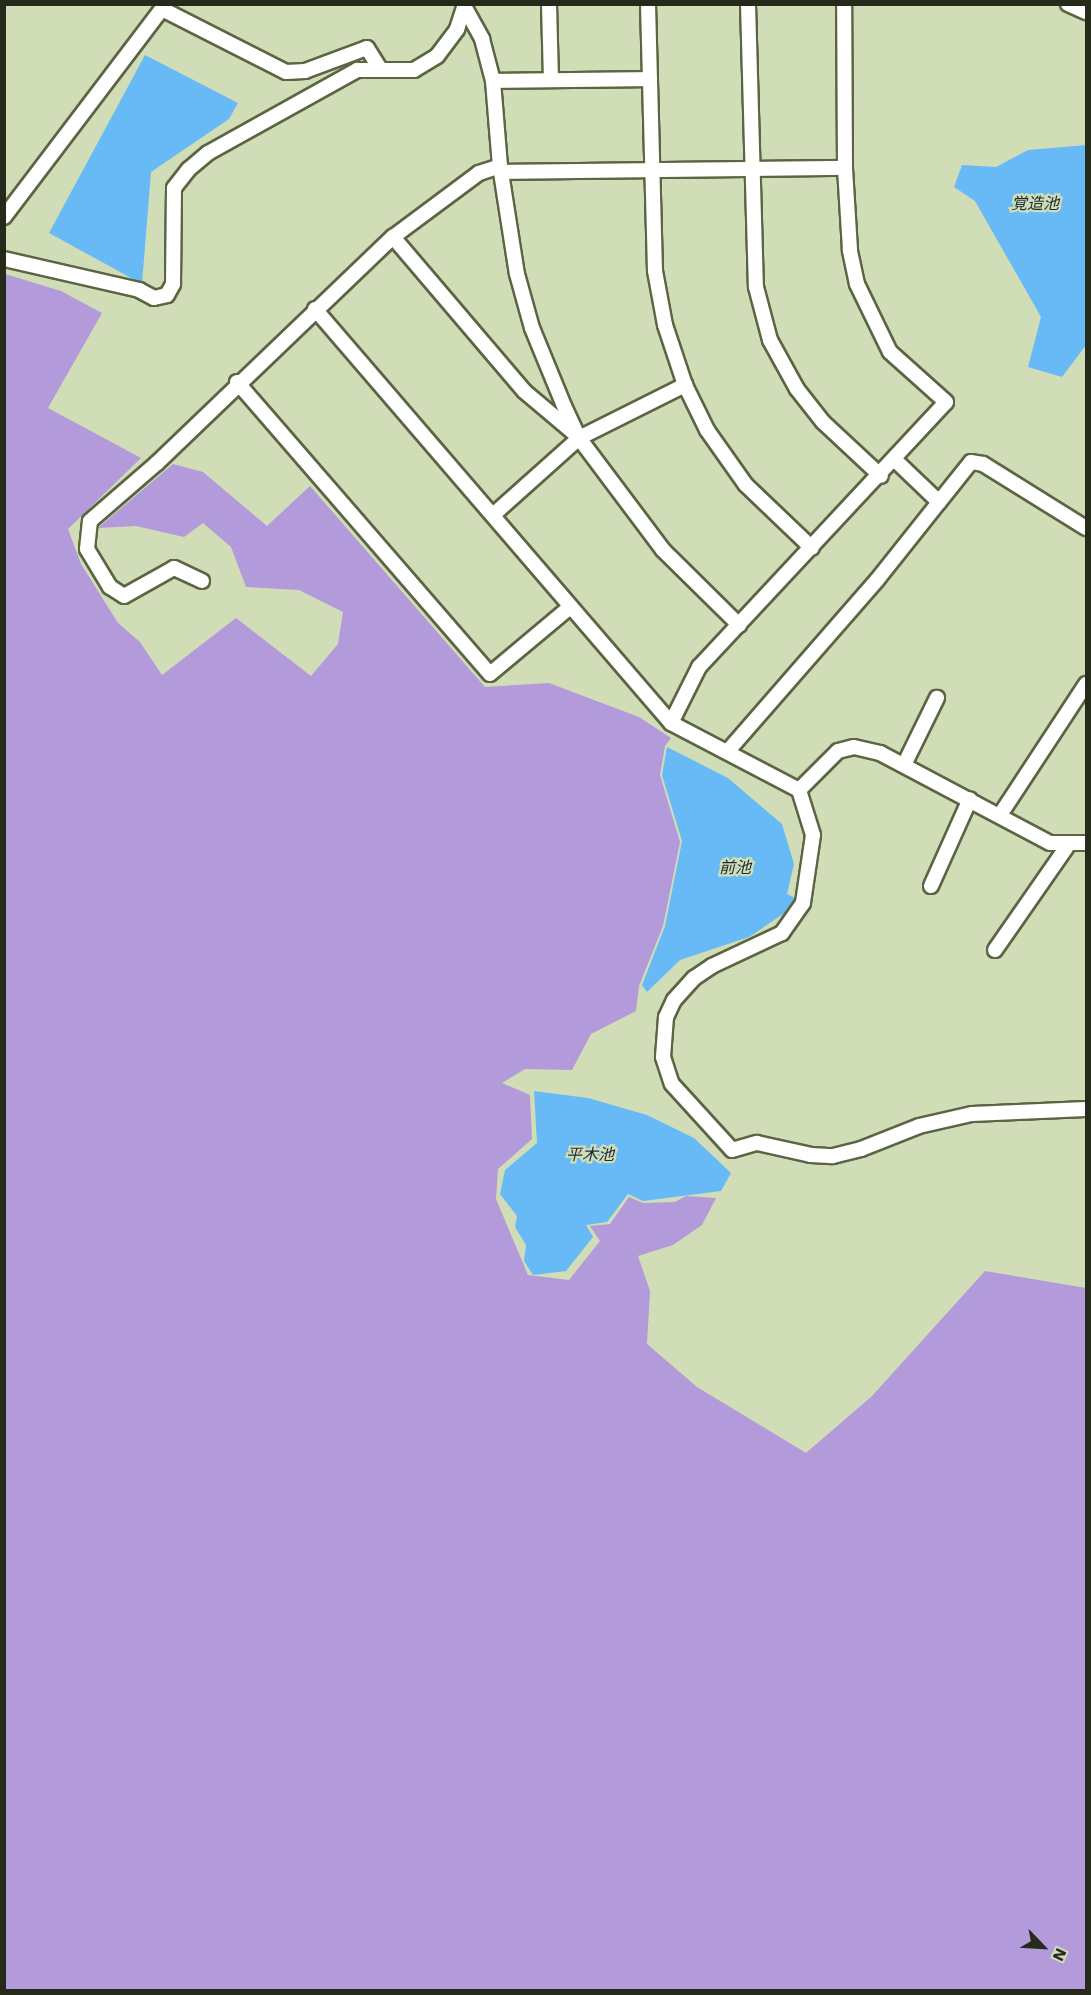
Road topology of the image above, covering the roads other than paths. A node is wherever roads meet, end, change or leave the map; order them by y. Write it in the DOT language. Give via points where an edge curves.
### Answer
graph roads {
  1 [pos="549,4"];
  2 [pos="648,4"];
  3 [pos="748,4"];
  4 [pos="844,4"];
  5 [pos="1068,4"];
  6 [pos="464,5"];
  7 [pos="1086,12"];
  8 [pos="381,70"];
  9 [pos="650,79"];
  10 [pos="493,81"];
  11 [pos="551,81"];
  12 [pos="845,168"];
  13 [pos="501,169"];
  14 [pos="750,169"];
  15 [pos="654,170"];
  16 [pos="4,217"];
  17 [pos="393,237"];
  18 [pos="4,259"];
  19 [pos="315,309"];
  20 [pos="237,382"];
  21 [pos="685,385"];
  22 [pos="579,438"];
  23 [pos="894,459"];
  24 [pos="881,476"];
  25 [pos="939,502"];
  26 [pos="493,515"];
  27 [pos="1086,528"];
  28 [pos="812,548"];
  29 [pos="202,581"];
  30 [pos="569,608"];
  31 [pos="739,625"];
  32 [pos="1086,684"];
  33 [pos="937,698"];
  34 [pos="671,723"];
  35 [pos="727,752"];
  36 [pos="904,765"];
  37 [pos="799,790"];
  38 [pos="970,799"];
  39 [pos="1000,814"];
  40 [pos="1086,843"];
  41 [pos="1068,845"];
  42 [pos="931,886"];
  43 [pos="995,950"];
  44 [pos="1086,1109"];
  1 -- 11 [label="street"];
  2 -- 9 [label="street"];
  3 -- 14 [label="street"];
  4 -- 12 [label="street"];
  5 -- 7 [label="street"];
  6 -- 8 [label="street" via="457,29 437,56 414,70"];
  6 -- 10 [label="street" via="482,39"];
  8 -- 16 [label="street" via="367,48 305,71 286,72 162,9"];
  8 -- 18 [label="street" via="357,70 208,153 189,169 174,188 173,284 167,295 154,298 139,290"];
  9 -- 11 [label="street"];
  9 -- 15 [label="street"];
  10 -- 11 [label="street"];
  10 -- 13 [label="street"];
  12 -- 14 [label="street"];
  12 -- 23 [label="street" via="850,250 857,284 871,318 890,352 946,402"];
  13 -- 15 [label="street"];
  13 -- 17 [label="street" via="478,173"];
  13 -- 22 [label="street" via="517,274 532,328"];
  14 -- 15 [label="street"];
  14 -- 24 [label="street" via="756,287 770,340 797,389 823,422"];
  15 -- 21 [label="street" via="655,271 665,325"];
  17 -- 19 [label="street"];
  17 -- 22 [label="street" via="524,392"];
  19 -- 20 [label="street"];
  19 -- 26 [label="street"];
  20 -- 29 [label="street" via="157,463 90,521 87,549 110,588 124,596 174,568"];
  20 -- 30 [label="street" via="490,674"];
  21 -- 22 [label="street"];
  21 -- 28 [label="street" via="707,430 746,485"];
  22 -- 26 [label="street"];
  22 -- 31 [label="street" via="663,550"];
  23 -- 24 [label="street"];
  23 -- 25 [label="street"];
  24 -- 28 [label="street"];
  25 -- 27 [label="street" via="971,462 983,464"];
  25 -- 35 [label="street" via="877,580"];
  26 -- 30 [label="street"];
  28 -- 31 [label="street"];
  30 -- 34 [label="street"];
  31 -- 34 [label="street" via="699,667"];
  32 -- 39 [label="street"];
  33 -- 36 [label="street"];
  34 -- 35 [label="street"];
  35 -- 37 [label="street"];
  36 -- 37 [label="street" via="854,747 838,751"];
  36 -- 38 [label="street"];
  37 -- 44 [label="street" via="813,835 803,903 782,933 712,966 694,978 674,1000 666,1017 663,1057 672,1084 732,1150 757,1143 811,1155 833,1156 919,1126 972,1114"];
  38 -- 39 [label="street"];
  38 -- 42 [label="street"];
  39 -- 41 [label="street" via="1050,843"];
  40 -- 41 [label="street"];
  41 -- 43 [label="street"];
}
